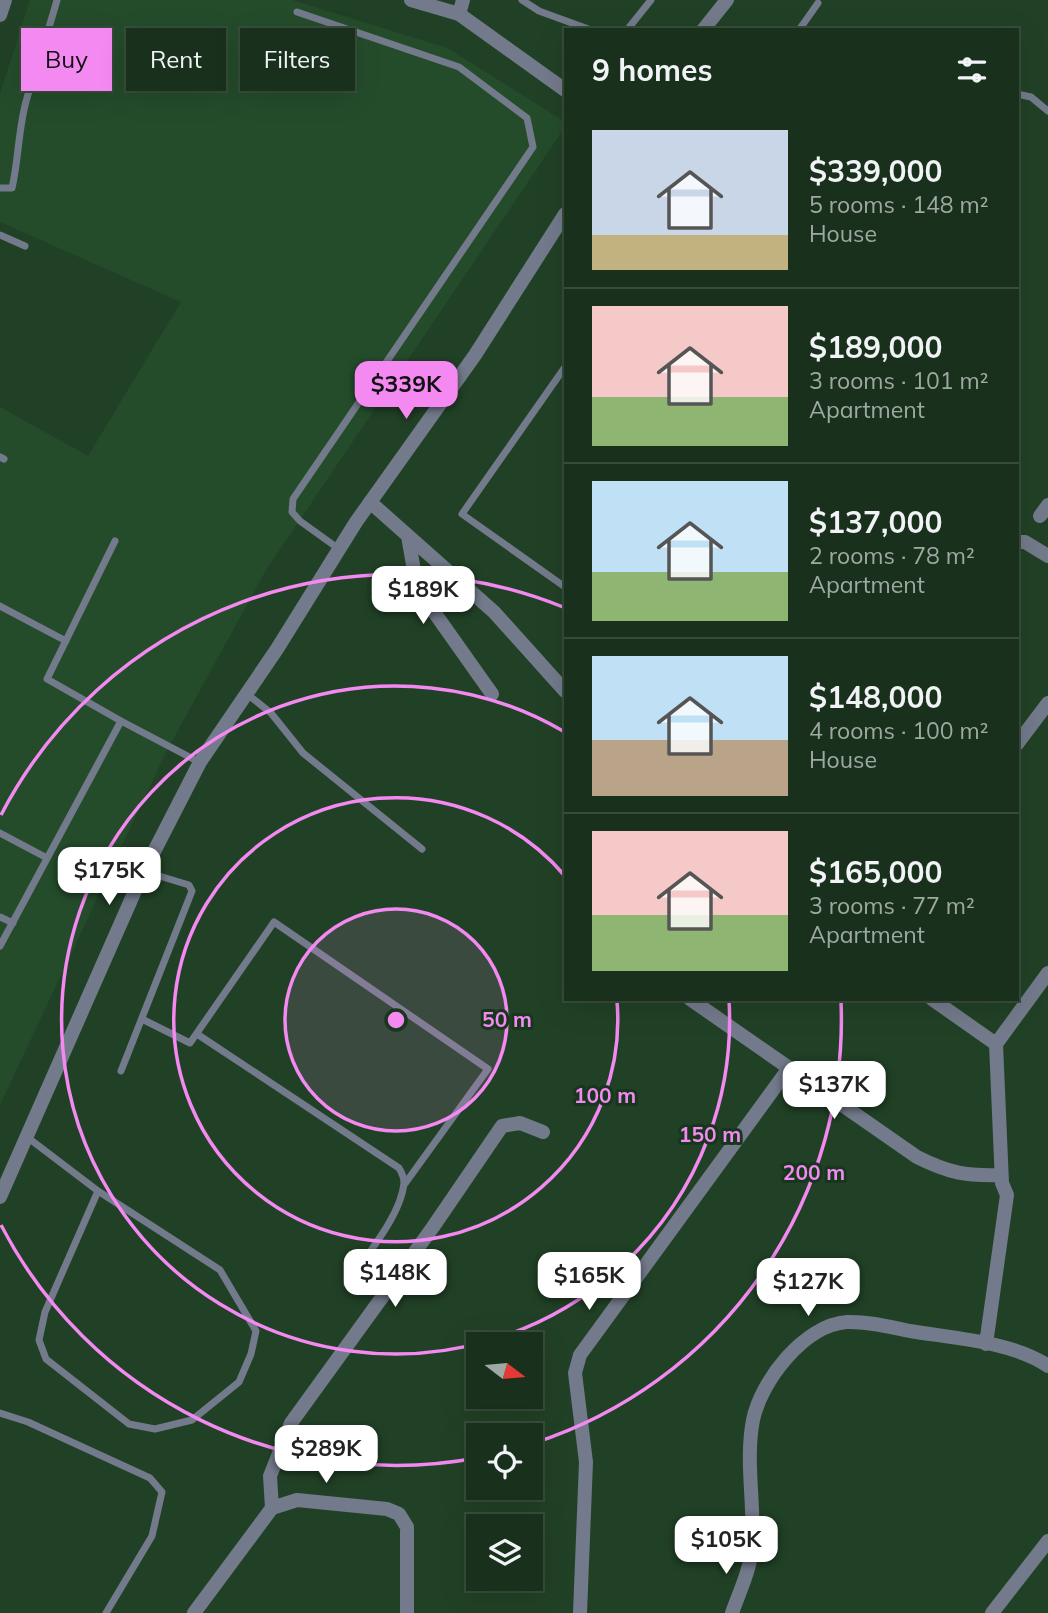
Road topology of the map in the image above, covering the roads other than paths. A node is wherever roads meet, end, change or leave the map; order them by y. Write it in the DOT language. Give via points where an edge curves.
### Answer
graph roads {
  1 [pos="5,0"];
  2 [pos="57,0"];
  3 [pos="411,0"];
  4 [pos="522,0"];
  5 [pos="652,0"];
  6 [pos="727,0"];
  7 [pos="818,2"];
  8 [pos="461,7"];
  9 [pos="298,12"];
  10 [pos="0,15"];
  11 [pos="585,28"];
  12 [pos="629,28"];
  13 [pos="705,28"];
  14 [pos="800,28"];
  15 [pos="564,89"];
  16 [pos="1019,94"];
  17 [pos="1048,111"];
  18 [pos="0,188"];
  19 [pos="564,216"];
  20 [pos="0,235"];
  21 [pos="24,246"];
  22 [pos="564,368"];
  23 [pos="370,502"];
  24 [pos="408,536"];
  25 [pos="116,541"];
  26 [pos="1019,542"];
  27 [pos="339,550"];
  28 [pos="1048,556"];
  29 [pos="564,586"];
  30 [pos="0,606"];
  31 [pos="66,641"];
  32 [pos="564,690"];
  33 [pos="247,694"];
  34 [pos="492,694"];
  35 [pos="1048,702"];
  36 [pos="121,721"];
  37 [pos="1019,741"];
  38 [pos="200,762"];
  39 [pos="0,834"];
  40 [pos="422,849"];
  41 [pos="47,858"];
  42 [pos="146,872"];
  43 [pos="0,917"];
  44 [pos="13,923"];
  45 [pos="0,946"];
  46 [pos="1048,973"];
  47 [pos="693,1001"];
  48 [pos="935,1001"];
  49 [pos="142,1019"];
  50 [pos="197,1034"];
  51 [pos="996,1044"];
  52 [pos="789,1068"];
  53 [pos="121,1071"];
  54 [pos="543,1132"];
  55 [pos="27,1137"];
  56 [pos="1001,1175"];
  57 [pos="404,1185"];
  58 [pos="98,1191"];
  59 [pos="0,1197"];
  60 [pos="347,1283"];
  61 [pos="986,1344"];
  62 [pos="1048,1366"];
  63 [pos="0,1413"];
  64 [pos="272,1508"];
  65 [pos="1047,1544"];
  66 [pos="106,1613"];
  67 [pos="194,1613"];
  68 [pos="407,1613"];
  69 [pos="580,1613"];
  70 [pos="732,1613"];
  71 [pos="992,1613"];
  1 -- 10 [label="street"];
  2 -- 18 [label="lane" via="18,134 12,188"];
  3 -- 8 [label="street"];
  4 -- 11 [label="lane"];
  5 -- 12 [label="lane"];
  6 -- 13 [label="street"];
  7 -- 14 [label="lane"];
  8 -- 15 [label="street"];
  9 -- 27 [label="lane" via="458,66 527,118 533,146 293,499 292,512 300,521"];
  16 -- 17 [label="lane" via="1031,97"];
  19 -- 23 [label="street" via="475,355"];
  20 -- 21 [label="lane"];
  22 -- 29 [label="lane" via="462,514"];
  23 -- 24 [label="street"];
  23 -- 27 [label="street"];
  24 -- 32 [label="street" via="494,612"];
  24 -- 34 [label="street" via="418,588"];
  25 -- 31 [label="lane"];
  26 -- 28 [label="street"];
  27 -- 33 [label="street"];
  30 -- 31 [label="lane"];
  31 -- 36 [label="lane" via="47,680"];
  33 -- 38 [label="street"];
  33 -- 40 [label="lane" via="271,713 303,752"];
  35 -- 37 [label="street"];
  36 -- 38 [label="lane"];
  36 -- 41 [label="lane"];
  38 -- 42 [label="street"];
  39 -- 41 [label="lane"];
  41 -- 44 [label="lane"];
  42 -- 49 [label="lane" via="192,891"];
  42 -- 55 [label="street"];
  43 -- 44 [label="lane"];
  44 -- 45 [label="lane"];
  46 -- 51 [label="street"];
  47 -- 52 [label="street"];
  48 -- 51 [label="street"];
  49 -- 50 [label="lane" via="190,1043"];
  49 -- 53 [label="lane"];
  50 -- 57 [label="lane" via="399,1168"];
  50 -- 57 [label="lane" via="274,922 488,1069"];
  51 -- 56 [label="street"];
  52 -- 56 [label="street" via="916,1157 946,1171"];
  52 -- 69 [label="street" via="580,1355 575,1373 586,1461"];
  54 -- 64 [label="street" via="520,1123 502,1126 291,1423 270,1476"];
  55 -- 58 [label="lane"];
  55 -- 59 [label="street"];
  56 -- 61 [label="street" via="1007,1195"];
  57 -- 60 [label="lane" via="393,1214"];
  58 -- 58 [label="lane" via="46,1312 39,1340 46,1359 129,1424 155,1429 192,1420 239,1382 256,1331 220,1270"];
  61 -- 62 [label="street" via="1035,1356"];
  61 -- 70 [label="street" via="845,1322 821,1330 799,1345 760,1395 752,1422 752,1549"];
  63 -- 66 [label="lane" via="150,1478 162,1492 152,1536"];
  64 -- 67 [label="street"];
  64 -- 68 [label="street" via="297,1500 399,1514 407,1527"];
  65 -- 71 [label="street"];
}
